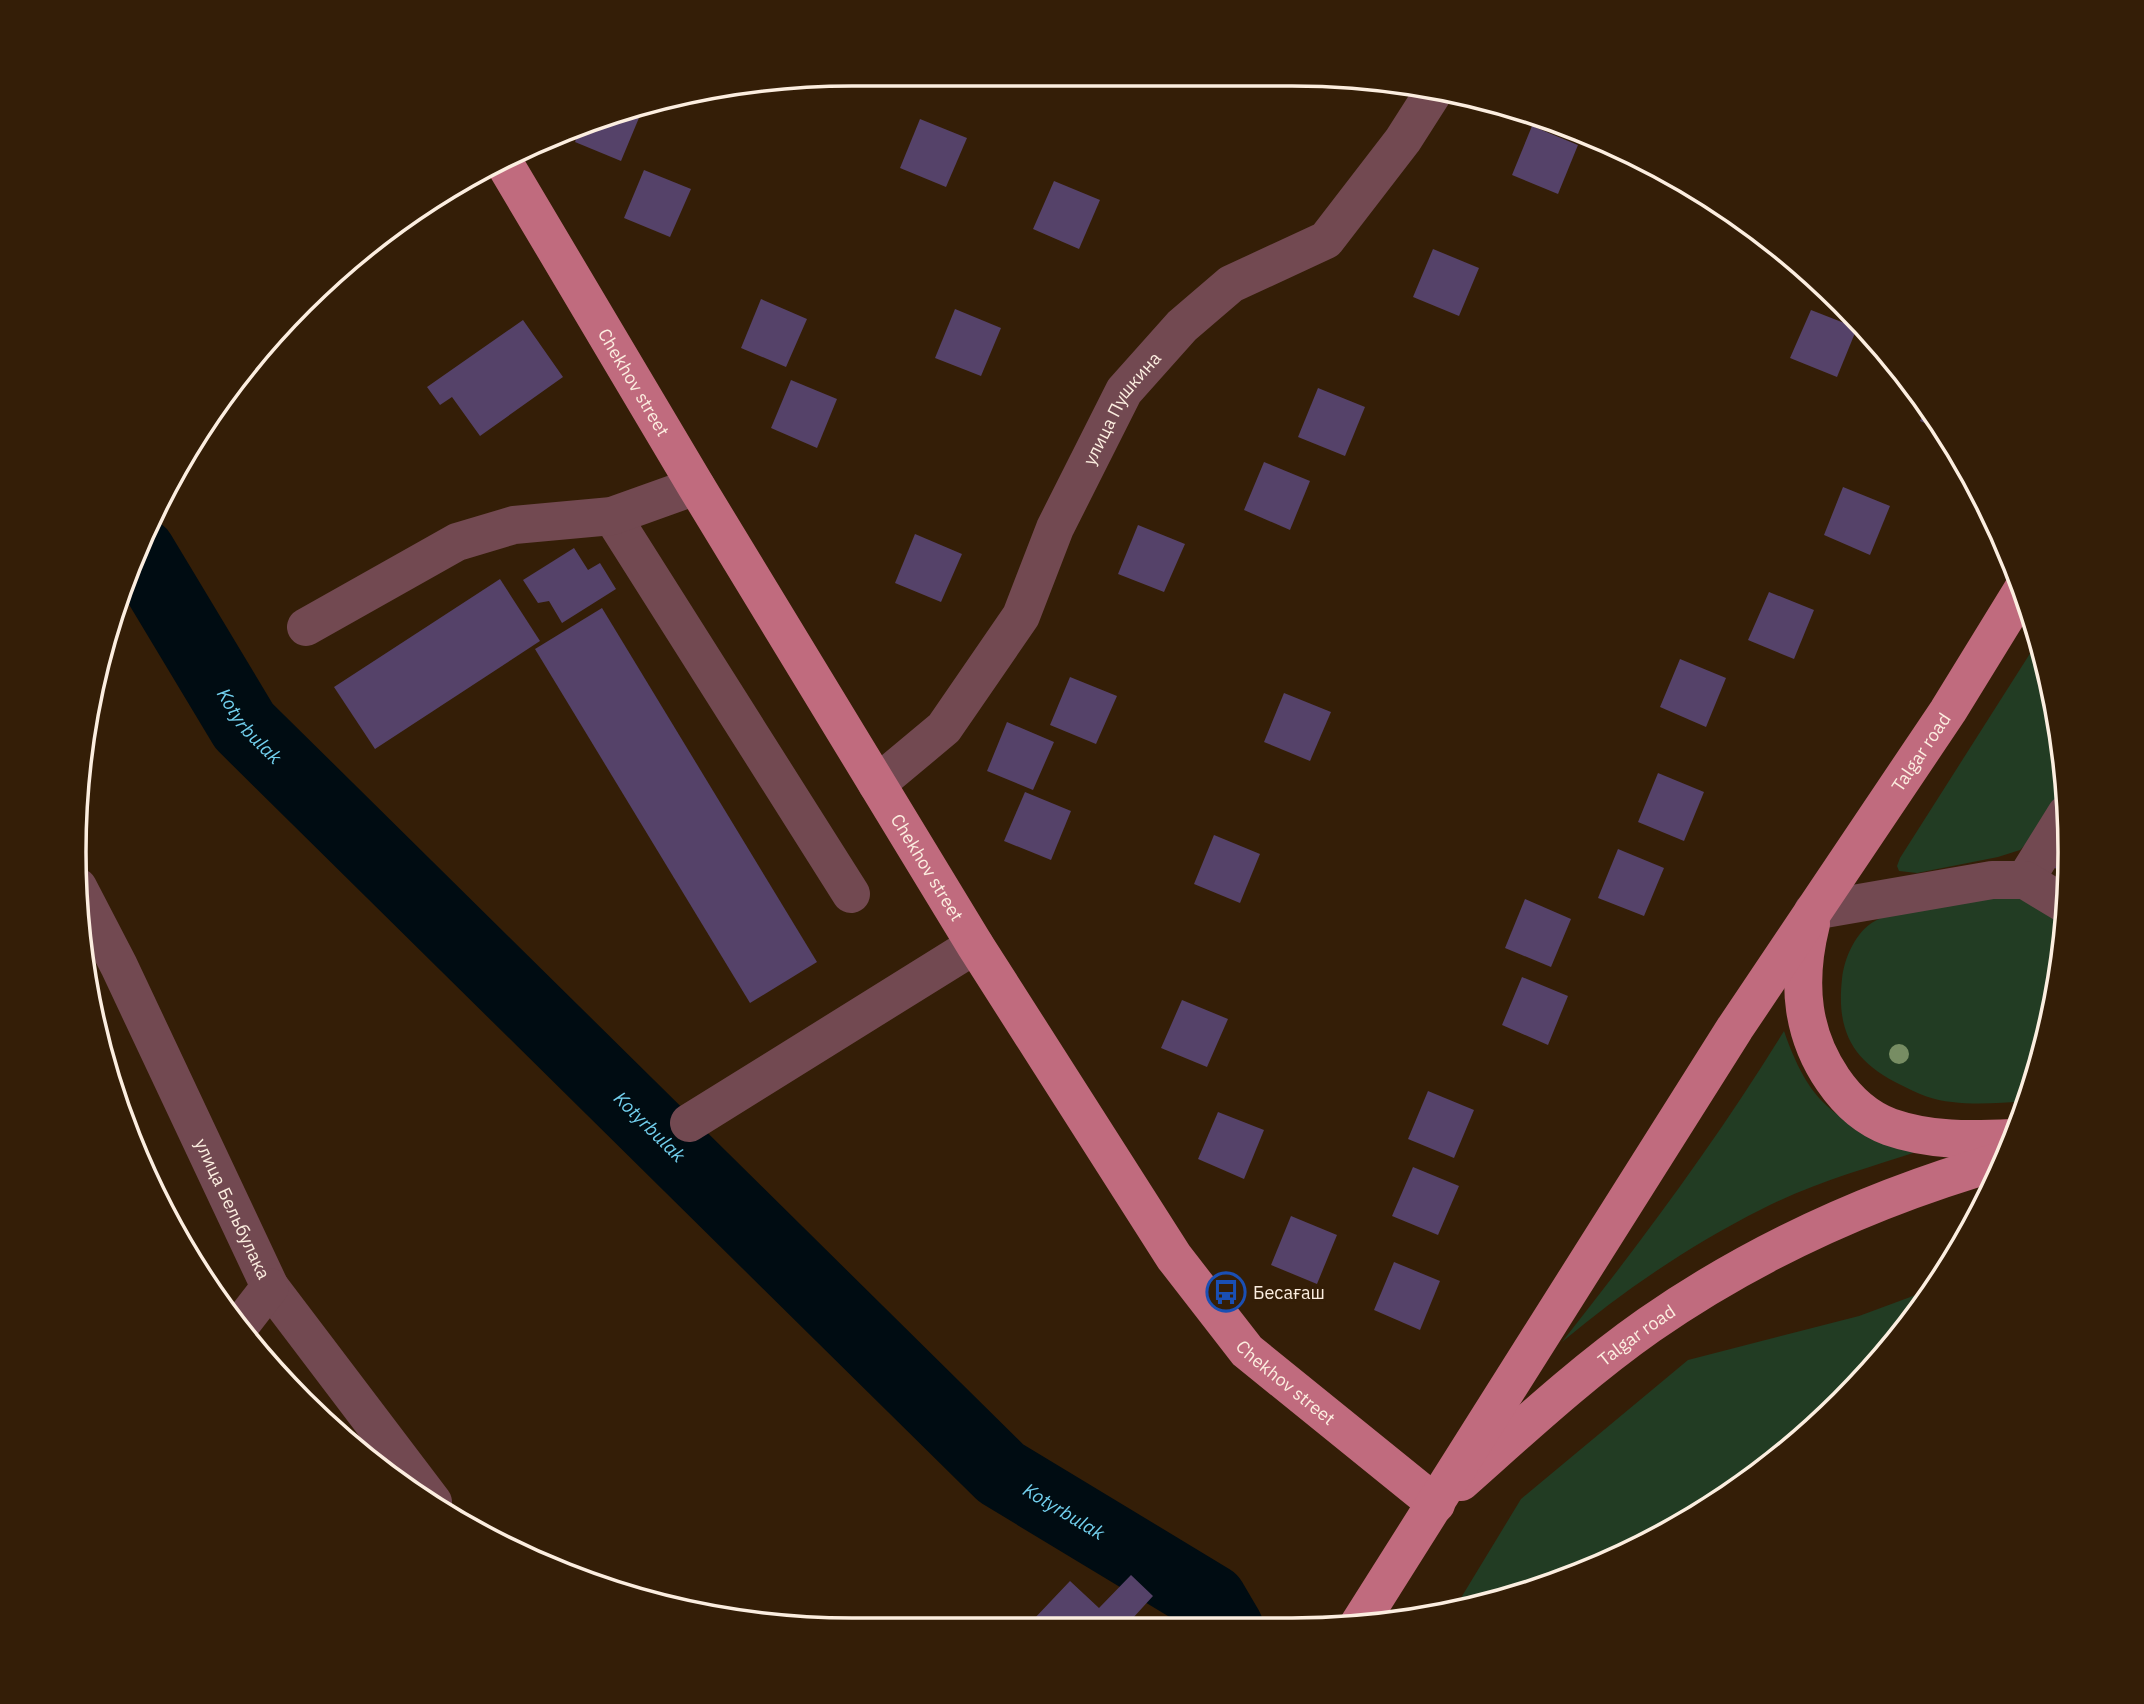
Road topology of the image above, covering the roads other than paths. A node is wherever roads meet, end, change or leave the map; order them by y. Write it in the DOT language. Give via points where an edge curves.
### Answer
graph roads {
  1 [pos="1430,98"];
  2 [pos="507,168"];
  3 [pos="696,486"];
  4 [pos="612,516"];
  5 [pos="2016,601"];
  6 [pos="306,627"];
  7 [pos="877,784"];
  8 [pos="2058,828"];
  9 [pos="2025,880"];
  10 [pos="851,894"];
  11 [pos="2057,899"];
  12 [pos="87,905"];
  13 [pos="1813,911"];
  14 [pos="975,945"];
  15 [pos="690,1123"];
  16 [pos="2002,1139"];
  17 [pos="1991,1164"];
  18 [pos="270,1287"];
  19 [pos="245,1319"];
  20 [pos="420,1484"];
  21 [pos="1436,1504"];
  22 [pos="1364,1615"];
  1 -- 7 [label="street, улица Пушкина" via="1326,240 1231,284 1182,326 1124,391 1055,528 1021,616 944,728"];
  2 -- 3 [label="main road, Chekhov street"];
  3 -- 4 [label="street"];
  3 -- 7 [label="main road, Chekhov street"];
  4 -- 6 [label="street" via="514,525 457,542"];
  4 -- 10 [label="street"];
  5 -- 13 [label="main road, Talgar road" via="1941,723"];
  7 -- 14 [label="main road, Chekhov street"];
  8 -- 9 [label="street"];
  9 -- 11 [label="street"];
  9 -- 13 [label="street" via="1992,880"];
  12 -- 18 [label="street, улица Бельбулака"];
  13 -- 16 [label="main road, Talgar road" via="1803,978 1805,1010 1812,1037 1846,1099 1867,1116 1924,1136 1964,1141"];
  13 -- 21 [label="main road, Talgar road"];
  14 -- 15 [label="street"];
  14 -- 21 [label="main road, Chekhov street" via="1174,1257 1247,1351"];
  17 -- 21 [label="main road, Talgar road" via="1845,1216 1768,1252 1703,1290 1585,1373"];
  18 -- 19 [label="street"];
  18 -- 20 [label="street, улица Бельбулака"];
  21 -- 22 [label="main road, Talgar road"];
}
